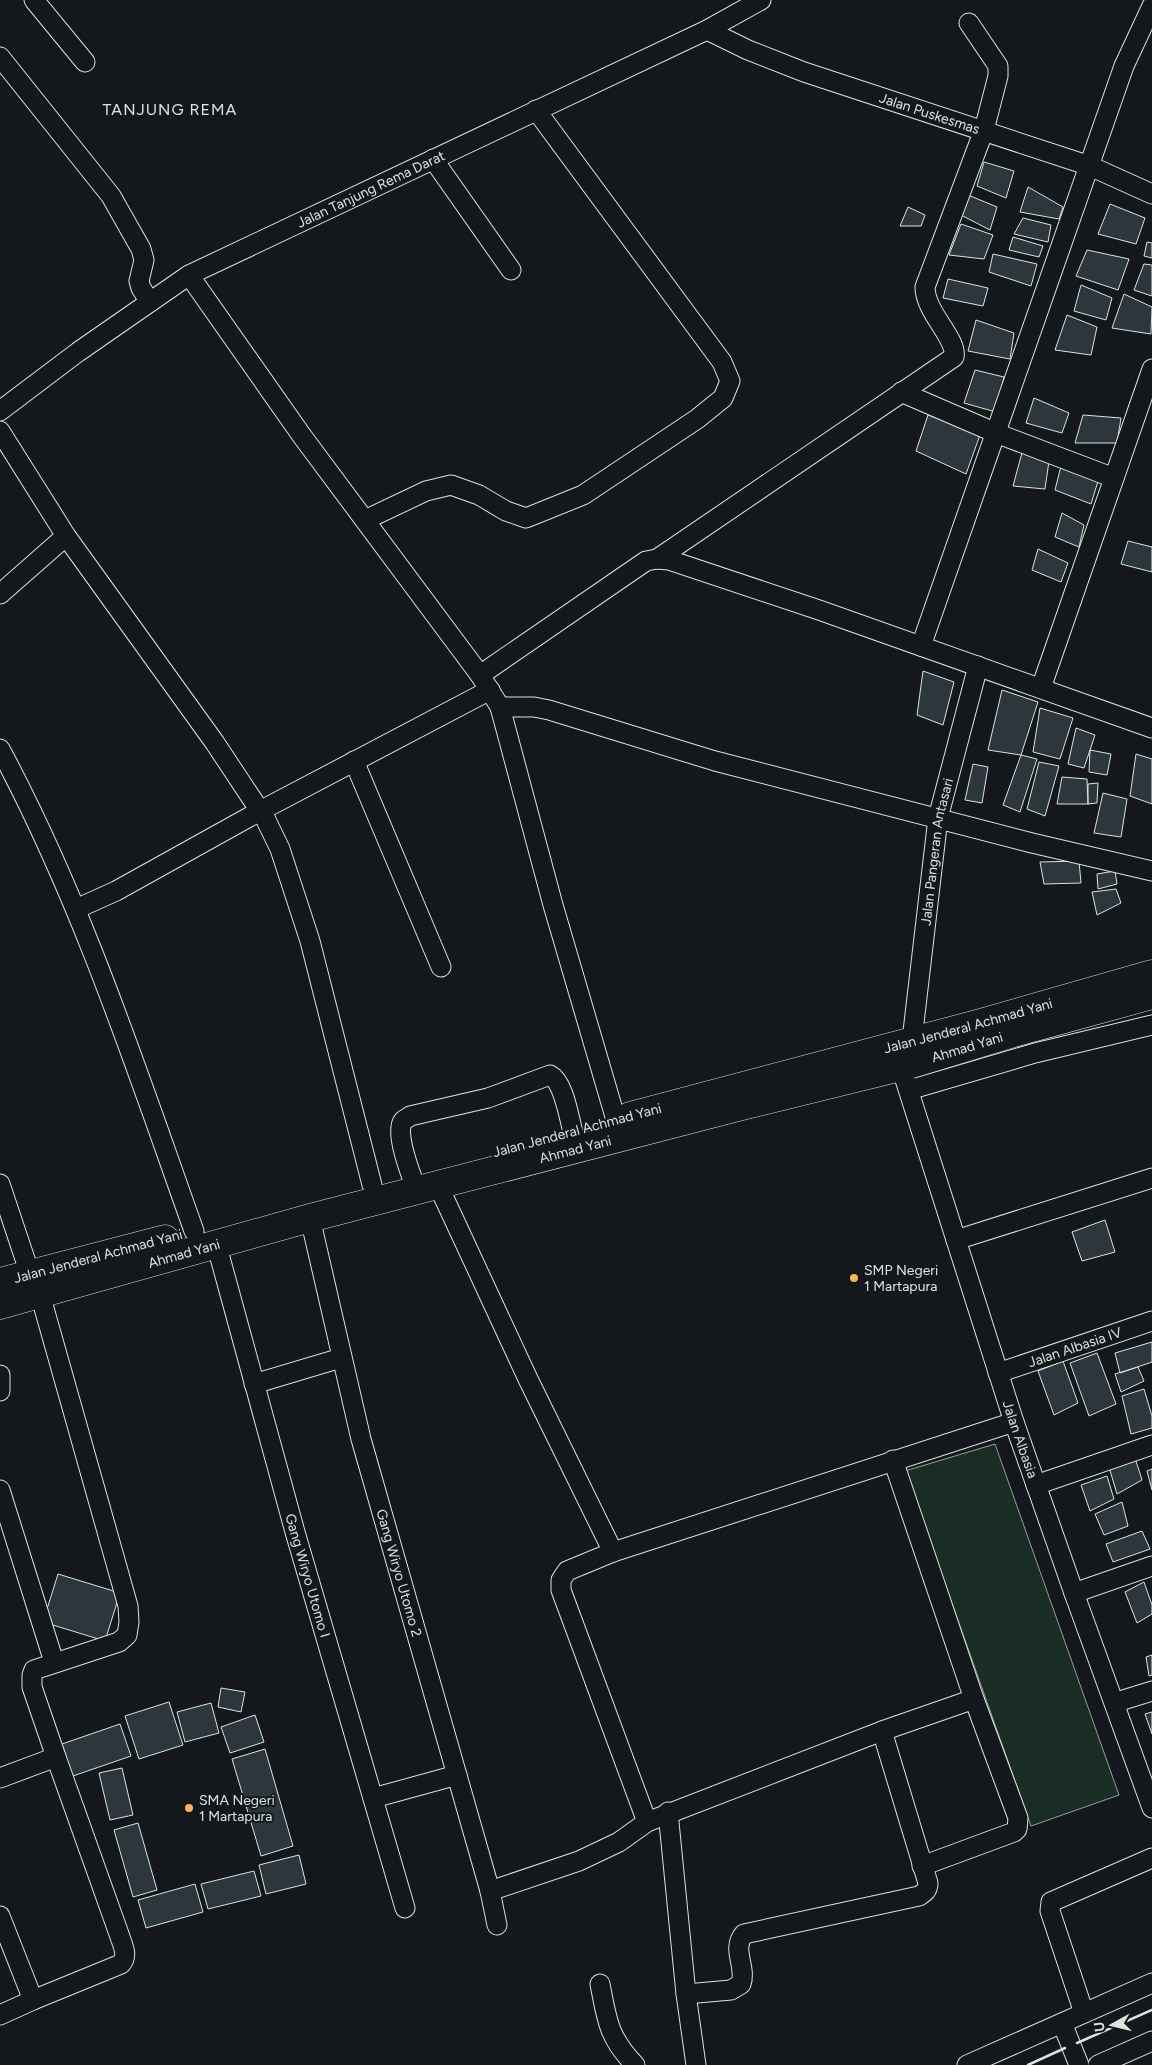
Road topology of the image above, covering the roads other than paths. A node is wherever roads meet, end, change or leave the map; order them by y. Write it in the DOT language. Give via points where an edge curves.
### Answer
graph roads {
  1 [pos="34,0"];
  2 [pos="761,0"];
  3 [pos="1152,6"];
  4 [pos="968,23"];
  5 [pos="706,30"];
  6 [pos="0,57"];
  7 [pos="85,62"];
  8 [pos="536,110"];
  9 [pos="984,130"];
  10 [pos="433,159"];
  11 [pos="1090,166"];
  12 [pos="1152,194"];
  13 [pos="511,270"];
  14 [pos="190,275"];
  15 [pos="150,302"];
  16 [pos="1152,369"];
  17 [pos="901,392"];
  18 [pos="0,411"];
  19 [pos="0,431"];
  20 [pos="996,434"];
  21 [pos="1114,478"];
  22 [pos="365,520"];
  23 [pos="66,536"];
  24 [pos="657,559"];
  25 [pos="0,594"];
  26 [pos="922,646"];
  27 [pos="978,666"];
  28 [pos="485,682"];
  29 [pos="1041,688"];
  30 [pos="500,707"];
  31 [pos="1152,728"];
  32 [pos="0,749"];
  33 [pos="354,761"];
  34 [pos="260,810"];
  35 [pos="938,818"];
  36 [pos="1152,871"];
  37 [pos="76,909"];
  38 [pos="441,967"];
  39 [pos="1152,974"];
  40 [pos="1152,995"];
  41 [pos="1067,1008"];
  42 [pos="1152,1025"];
  43 [pos="912,1040"];
  44 [pos="1012,1046"];
  45 [pos="905,1078"];
  46 [pos="616,1120"];
  47 [pos="573,1132"];
  48 [pos="1152,1178"];
  49 [pos="0,1184"];
  50 [pos="422,1184"];
  51 [pos="372,1185"];
  52 [pos="310,1218"];
  53 [pos="205,1237"];
  54 [pos="956,1240"];
  55 [pos="0,1282"];
  56 [pos="35,1284"];
  57 [pos="0,1305"];
  58 [pos="1152,1321"];
  59 [pos="341,1358"];
  60 [pos="998,1374"];
  61 [pos="0,1376"];
  62 [pos="254,1384"];
  63 [pos="0,1391"];
  64 [pos="1014,1422"];
  65 [pos="1152,1445"];
  66 [pos="893,1460"];
  67 [pos="1036,1485"];
  68 [pos="0,1490"];
  69 [pos="613,1552"];
  70 [pos="1152,1566"];
  71 [pos="1074,1593"];
  72 [pos="54,1662"];
  73 [pos="1152,1691"];
  74 [pos="974,1699"];
  75 [pos="1115,1706"];
  76 [pos="882,1731"];
  77 [pos="56,1757"];
  78 [pos="457,1775"];
  79 [pos="0,1778"];
  80 [pos="372,1798"];
  81 [pos="1152,1808"];
  82 [pos="668,1812"];
  83 [pos="647,1822"];
  84 [pos="1152,1858"];
  85 [pos="922,1866"];
  86 [pos="490,1891"];
  87 [pos="405,1908"];
  88 [pos="0,1916"];
  89 [pos="497,1925"];
  90 [pos="600,1984"];
  91 [pos="1152,1984"];
  92 [pos="686,1994"];
  93 [pos="33,2000"];
  94 [pos="1084,2013"];
  95 [pos="0,2015"];
  96 [pos="1062,2022"];
  97 [pos="1152,2041"];
  98 [pos="635,2065"];
  99 [pos="696,2065"];
  100 [pos="967,2065"];
  101 [pos="1079,2065"];
  102 [pos="1098,2065"];
  1 -- 7 [label="street"];
  2 -- 5 [label="street, Jalan Tanjung Rema Darat"];
  3 -- 11 [label="street" via="1124,66"];
  4 -- 9 [label="street" via="998,66"];
  5 -- 8 [label="street, Jalan Tanjung Rema Darat"];
  5 -- 9 [label="street, Jalan Puskesmas" via="804,72"];
  6 -- 15 [label="street" via="111,196 141,249 144,260 140,288"];
  8 -- 10 [label="street, Jalan Tanjung Rema Darat"];
  8 -- 22 [label="street" via="722,362 730,381 723,398 583,495 526,518 451,485 426,491"];
  9 -- 11 [label="street, Jalan Puskesmas"];
  9 -- 17 [label="street" via="926,287 928,304 955,348 954,357"];
  10 -- 13 [label="street"];
  10 -- 14 [label="street, Jalan Tanjung Rema Darat"];
  11 -- 12 [label="street, Jalan Puskesmas"];
  11 -- 20 [label="street"];
  14 -- 15 [label="street, Jalan Tanjung Rema Darat"];
  14 -- 22 [label="street"];
  15 -- 18 [label="street, Jalan Tanjung Rema Darat"];
  16 -- 21 [label="street"];
  17 -- 20 [label="street"];
  17 -- 24 [label="street"];
  19 -- 23 [label="street"];
  20 -- 21 [label="street"];
  20 -- 26 [label="street"];
  21 -- 29 [label="street"];
  22 -- 28 [label="street"];
  23 -- 25 [label="street"];
  23 -- 34 [label="street"];
  24 -- 26 [label="street" via="669,560"];
  24 -- 28 [label="street" via="646,561"];
  26 -- 27 [label="street"];
  27 -- 29 [label="street"];
  27 -- 35 [label="street, Jalan Pangeran Antasari"];
  28 -- 30 [label="street"];
  28 -- 33 [label="street"];
  29 -- 31 [label="street"];
  30 -- 35 [label="street" via="549,710 715,761"];
  30 -- 46 [label="street"];
  32 -- 37 [label="street, Gang Wiryo Utomo I"];
  33 -- 34 [label="street"];
  33 -- 38 [label="street"];
  34 -- 37 [label="street" via="116,891"];
  34 -- 51 [label="street" via="280,849 310,941"];
  35 -- 36 [label="street"];
  35 -- 43 [label="street, Jalan Pangeran Antasari"];
  37 -- 53 [label="street, Gang Wiryo Utomo I"];
  39 -- 41 [label="highway, Jalan Jenderal Achmad Yani"];
  40 -- 41 [label="highway, Ahmad Yani"];
  41 -- 43 [label="highway, Jalan Jenderal Achmad Yani"];
  41 -- 44 [label="highway, Ahmad Yani"];
  42 -- 44 [label="street"];
  43 -- 46 [label="highway, Jalan Jenderal Achmad Yani"];
  44 -- 45 [label="highway, Ahmad Yani"];
  45 -- 50 [label="highway, Ahmad Yani" via="738,1107"];
  45 -- 54 [label="street, Jalan Albasia"];
  46 -- 47 [label="highway, Jalan Jenderal Achmad Yani"];
  47 -- 50 [label="highway, Jalan Jenderal Achmad Yani"];
  47 -- 50 [label="street" via="561,1087 550,1075 488,1098 410,1116 400,1128 403,1146"];
  48 -- 54 [label="street"];
  49 -- 56 [label="street"];
  50 -- 51 [label="highway, Jalan Jenderal Achmad Yani"];
  50 -- 52 [label="highway, Ahmad Yani"];
  50 -- 69 [label="street" via="528,1379"];
  51 -- 53 [label="highway, Jalan Jenderal Achmad Yani"];
  52 -- 53 [label="highway, Ahmad Yani"];
  52 -- 59 [label="street, Gang Wiryo Utomo 2"];
  53 -- 56 [label="highway, Jalan Jenderal Achmad Yani"];
  53 -- 62 [label="street, Gang Wiryo Utomo I"];
  54 -- 60 [label="street, Jalan Albasia"];
  55 -- 56 [label="highway, Jalan Jenderal Achmad Yani"];
  56 -- 57 [label="highway"];
  56 -- 72 [label="street" via="128,1606 129,1622 127,1635 119,1642"];
  58 -- 60 [label="street, Jalan Albasia IV"];
  59 -- 62 [label="street"];
  59 -- 78 [label="street, Gang Wiryo Utomo 2"];
  60 -- 64 [label="street, Jalan Albasia"];
  61 -- 63 [label="street"];
  62 -- 80 [label="street, Gang Wiryo Utomo I"];
  64 -- 66 [label="street"];
  64 -- 67 [label="street, Jalan Albasia"];
  65 -- 67 [label="street"];
  66 -- 69 [label="street"];
  66 -- 74 [label="street"];
  67 -- 71 [label="street, Jalan Albasia"];
  68 -- 72 [label="street"];
  69 -- 83 [label="street" via="567,1571 560,1584"];
  70 -- 71 [label="street"];
  71 -- 75 [label="street, Jalan Albasia"];
  72 -- 77 [label="street" via="34,1670 31,1681"];
  73 -- 75 [label="street" via="1123,1700"];
  74 -- 76 [label="street"];
  74 -- 85 [label="street" via="1016,1811 1017,1829"];
  75 -- 81 [label="street, Jalan Albasia"];
  76 -- 82 [label="street"];
  76 -- 85 [label="street"];
  77 -- 79 [label="street"];
  77 -- 93 [label="street" via="125,1954 120,1964"];
  78 -- 80 [label="street"];
  78 -- 86 [label="street, Gang Wiryo Utomo 2"];
  80 -- 87 [label="street, Gang Wiryo Utomo I"];
  82 -- 83 [label="street"];
  82 -- 92 [label="street"];
  83 -- 86 [label="street" via="619,1842 579,1861"];
  84 -- 94 [label="street" via="1051,1902 1050,1911"];
  85 -- 92 [label="street" via="928,1888 920,1896 744,1934 738,1947 743,1973 741,1984 731,1990"];
  86 -- 89 [label="street, Gang Wiryo Utomo 2"];
  88 -- 93 [label="street"];
  90 -- 98 [label="street" via="609,2028 621,2052"];
  91 -- 94 [label="street"];
  92 -- 99 [label="street"];
  93 -- 95 [label="street"];
  94 -- 96 [label="street"];
  96 -- 100 [label="street"];
  96 -- 101 [label="street"];
  97 -- 102 [label="street"];
}
